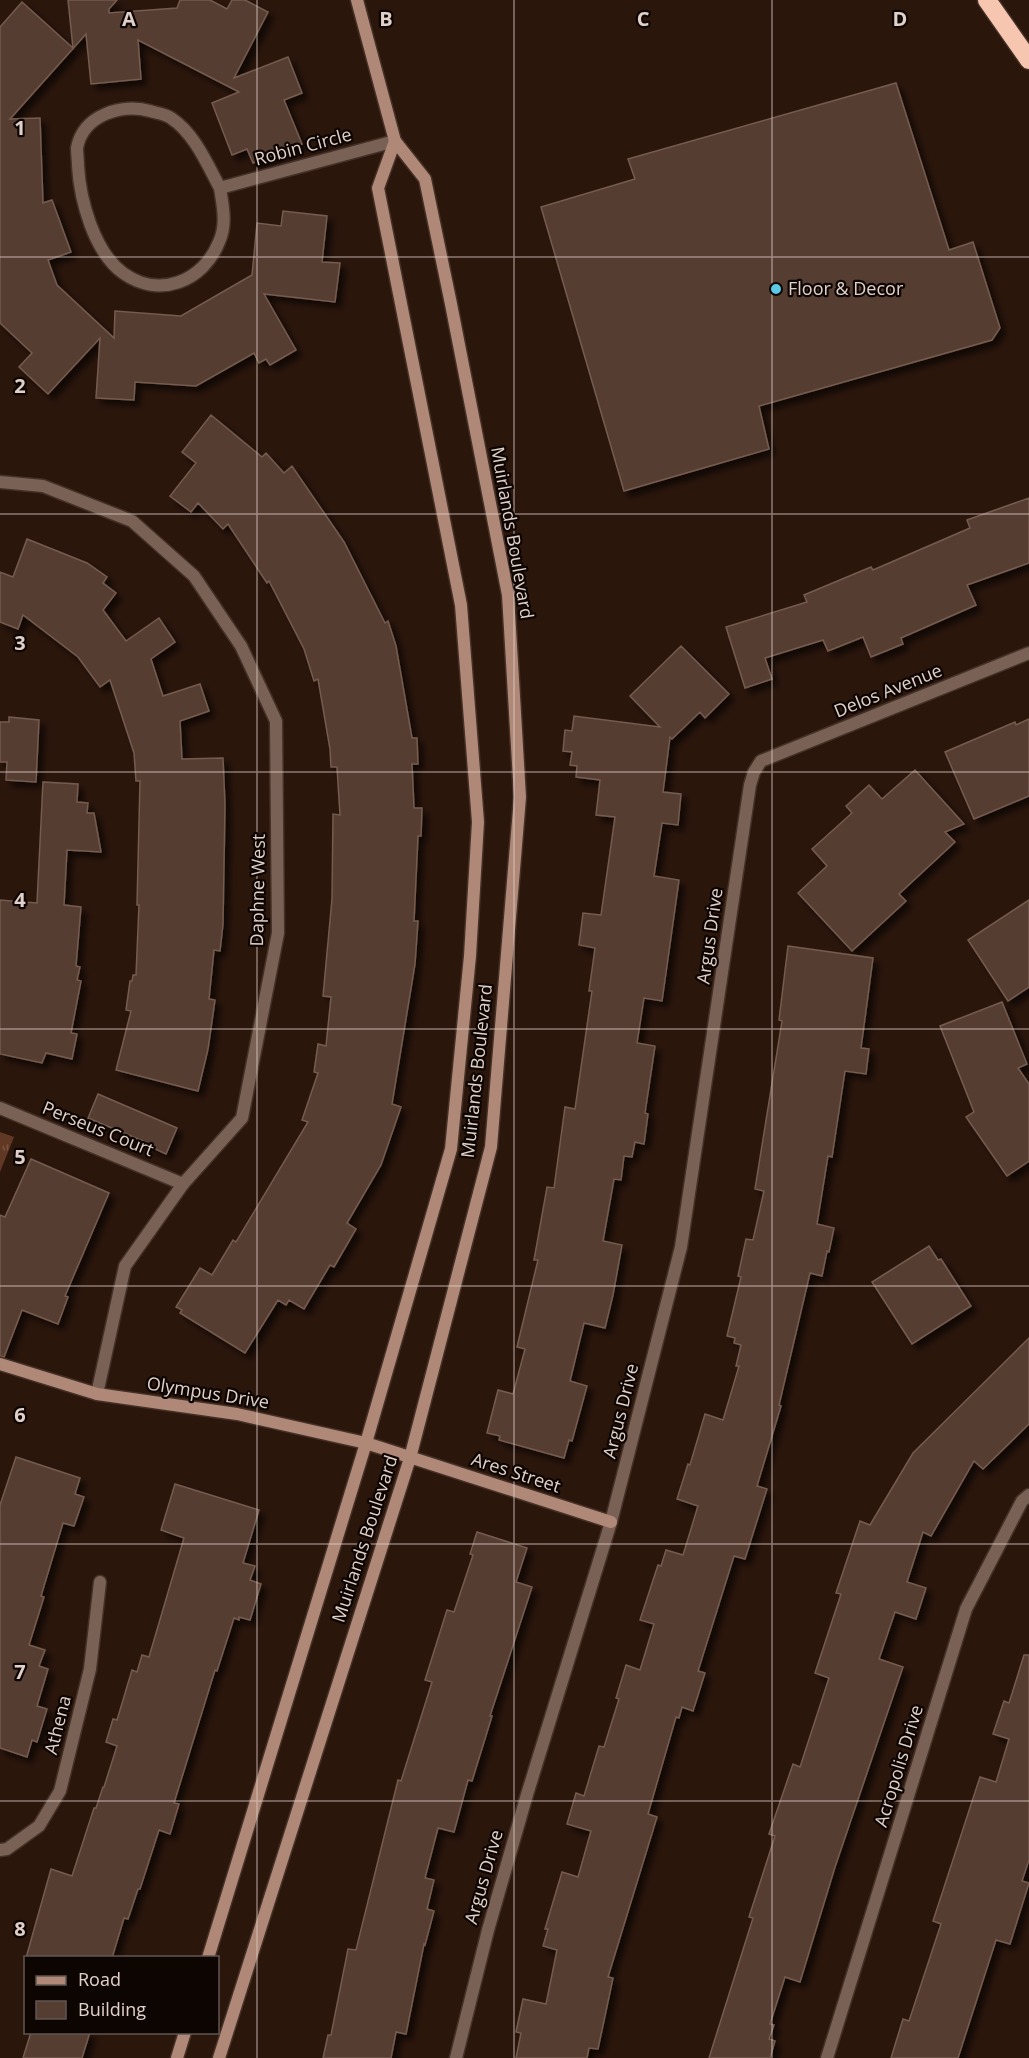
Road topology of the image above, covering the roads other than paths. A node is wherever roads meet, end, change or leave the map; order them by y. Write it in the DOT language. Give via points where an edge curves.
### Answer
graph roads {
  1 [pos="357,0"];
  2 [pos="987,0"];
  3 [pos="1029,60"];
  4 [pos="395,141"];
  5 [pos="220,188"];
  6 [pos="0,482"];
  7 [pos="1029,653"];
  8 [pos="761,761"];
  9 [pos="0,1108"];
  10 [pos="183,1184"];
  11 [pos="0,1364"];
  12 [pos="97,1394"];
  13 [pos="366,1443"];
  14 [pos="410,1458"];
  15 [pos="1029,1495"];
  16 [pos="611,1522"];
  17 [pos="100,1582"];
  18 [pos="0,1850"];
  19 [pos="209,1956"];
  20 [pos="184,2034"];
  21 [pos="177,2058"];
  22 [pos="219,2058"];
  23 [pos="456,2058"];
  24 [pos="827,2058"];
  1 -- 4 [label="main road, Muirlands Boulevard"];
  2 -- 3 [label="highway"];
  4 -- 5 [label="street, Robin Circle"];
  4 -- 13 [label="main road, Muirlands Boulevard" via="378,188 460,605 478,822 470,956 451,1149"];
  4 -- 14 [label="main road, Muirlands Boulevard" via="425,179 508,596 520,797 491,1147"];
  5 -- 5 [label="street" via="193,138 170,116 138,108 110,110 88,126 77,147 84,210 104,252 121,272 144,285 169,285 191,279 208,264 220,241 224,220"];
  6 -- 10 [label="street, Daphne West" via="43,486 132,521 194,576 241,646 276,721 278,933 242,1118"];
  7 -- 8 [label="street, Delos Avenue"];
  8 -- 16 [label="street, Argus Drive" via="750,785 681,1247"];
  9 -- 10 [label="street, Perseus Court"];
  10 -- 12 [label="street, Daphne West" via="126,1266"];
  11 -- 12 [label="main road, Olympus Drive"];
  12 -- 13 [label="main road, Olympus Drive" via="237,1414"];
  13 -- 14 [label="main road, Olympus Drive"];
  13 -- 19 [label="main road, Muirlands Boulevard"];
  14 -- 16 [label="main road, Ares Street"];
  14 -- 22 [label="main road, Muirlands Boulevard"];
  15 -- 24 [label="street, Acropolis Drive" via="1022,1501 966,1609"];
  16 -- 23 [label="street, Argus Drive" via="526,1798"];
  17 -- 18 [label="street, Athena" via="90,1669 60,1791 39,1826"];
  20 -- 21 [label="main road"];
}
